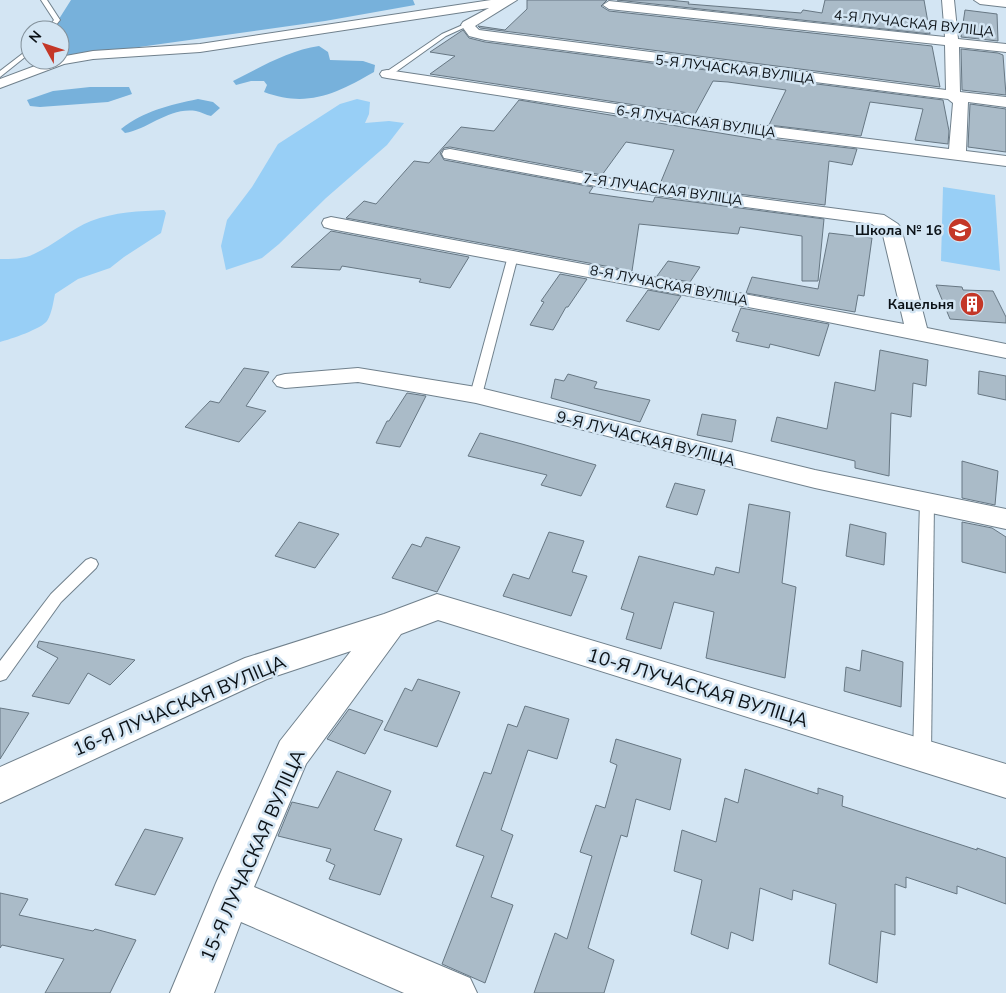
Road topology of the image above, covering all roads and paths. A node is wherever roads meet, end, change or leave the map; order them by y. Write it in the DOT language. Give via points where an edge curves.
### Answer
graph roads {
  1 [pos="44,0"];
  2 [pos="510,0"];
  3 [pos="948,0"];
  4 [pos="980,0"];
  5 [pos="1006,3"];
  6 [pos="609,5"];
  7 [pos="57,20"];
  8 [pos="467,26"];
  9 [pos="952,42"];
  10 [pos="1006,48"];
  11 [pos="20,58"];
  12 [pos="387,74"];
  13 [pos="0,75"];
  14 [pos="0,84"];
  15 [pos="953,96"];
  16 [pos="1006,102"];
  17 [pos="450,154"];
  18 [pos="957,154"];
  19 [pos="1006,161"];
  20 [pos="331,222"];
  21 [pos="513,256"];
  22 [pos="917,333"];
  23 [pos="1006,351"];
  24 [pos="285,381"];
  25 [pos="476,396"];
  26 [pos="927,502"];
  27 [pos="1006,519"];
  28 [pos="91,564"];
  29 [pos="390,625"];
  30 [pos="0,674"];
  31 [pos="922,755"];
  32 [pos="1006,781"];
  33 [pos="0,785"];
  34 [pos="230,897"];
  35 [pos="192,993"];
  36 [pos="454,993"];
  1 -- 7 [label="lane"];
  2 -- 8 [label="street"];
  2 -- 14 [label="street" via="217,46 93,55 61,61"];
  3 -- 9 [label="street"];
  4 -- 5 [label="street"];
  6 -- 9 [label="street, 4-Я ЛУЧАСКАЯ ВУЛІЦА"];
  8 -- 12 [label="lane" via="444,35"];
  8 -- 15 [label="street, 5-Я ЛУЧАСКАЯ ВУЛІЦА" via="474,33 485,36"];
  9 -- 10 [label="street, 4-Я ЛУЧАСКАЯ ВУЛІЦА"];
  9 -- 15 [label="street"];
  11 -- 13 [label="lane"];
  12 -- 18 [label="street, 6-Я ЛУЧАСКАЯ ВУЛІЦА" via="750,129"];
  15 -- 16 [label="street, 5-Я ЛУЧАСКАЯ ВУЛІЦА"];
  15 -- 18 [label="street" via="961,102"];
  17 -- 22 [label="street, 7-Я ЛУЧАСКАЯ ВУЛІЦА" via="618,185 877,219 891,228"];
  18 -- 19 [label="street, 6-Я ЛУЧАСКАЯ ВУЛІЦА"];
  20 -- 21 [label="street, 8-Я ЛУЧАСКАЯ ВУЛІЦА"];
  21 -- 22 [label="street, 8-Я ЛУЧАСКАЯ ВУЛІЦА"];
  21 -- 25 [label="lane"];
  22 -- 23 [label="street, 8-Я ЛУЧАСКАЯ ВУЛІЦА"];
  24 -- 25 [label="street, 9-Я ЛУЧАСКАЯ ВУЛІЦА" via="358,375"];
  25 -- 26 [label="street, 9-Я ЛУЧАСКАЯ ВУЛІЦА" via="815,479"];
  26 -- 27 [label="street, 9-Я ЛУЧАСКАЯ ВУЛІЦА"];
  26 -- 31 [label="lane"];
  28 -- 30 [label="lane" via="56,598"];
  29 -- 31 [label="street, 10-Я ЛУЧАСКАЯ ВУЛІЦА" via="437,607"];
  29 -- 33 [label="street, 16-Я ЛУЧАСКАЯ ВУЛІЦА" via="257,668"];
  29 -- 34 [label="street, 15-Я ЛУЧАСКАЯ ВУЛІЦА" via="293,753"];
  31 -- 32 [label="street, 10-Я ЛУЧАСКАЯ ВУЛІЦА"];
  34 -- 35 [label="street, 15-Я ЛУЧАСКАЯ ВУЛІЦА"];
  34 -- 36 [label="street"];
}
